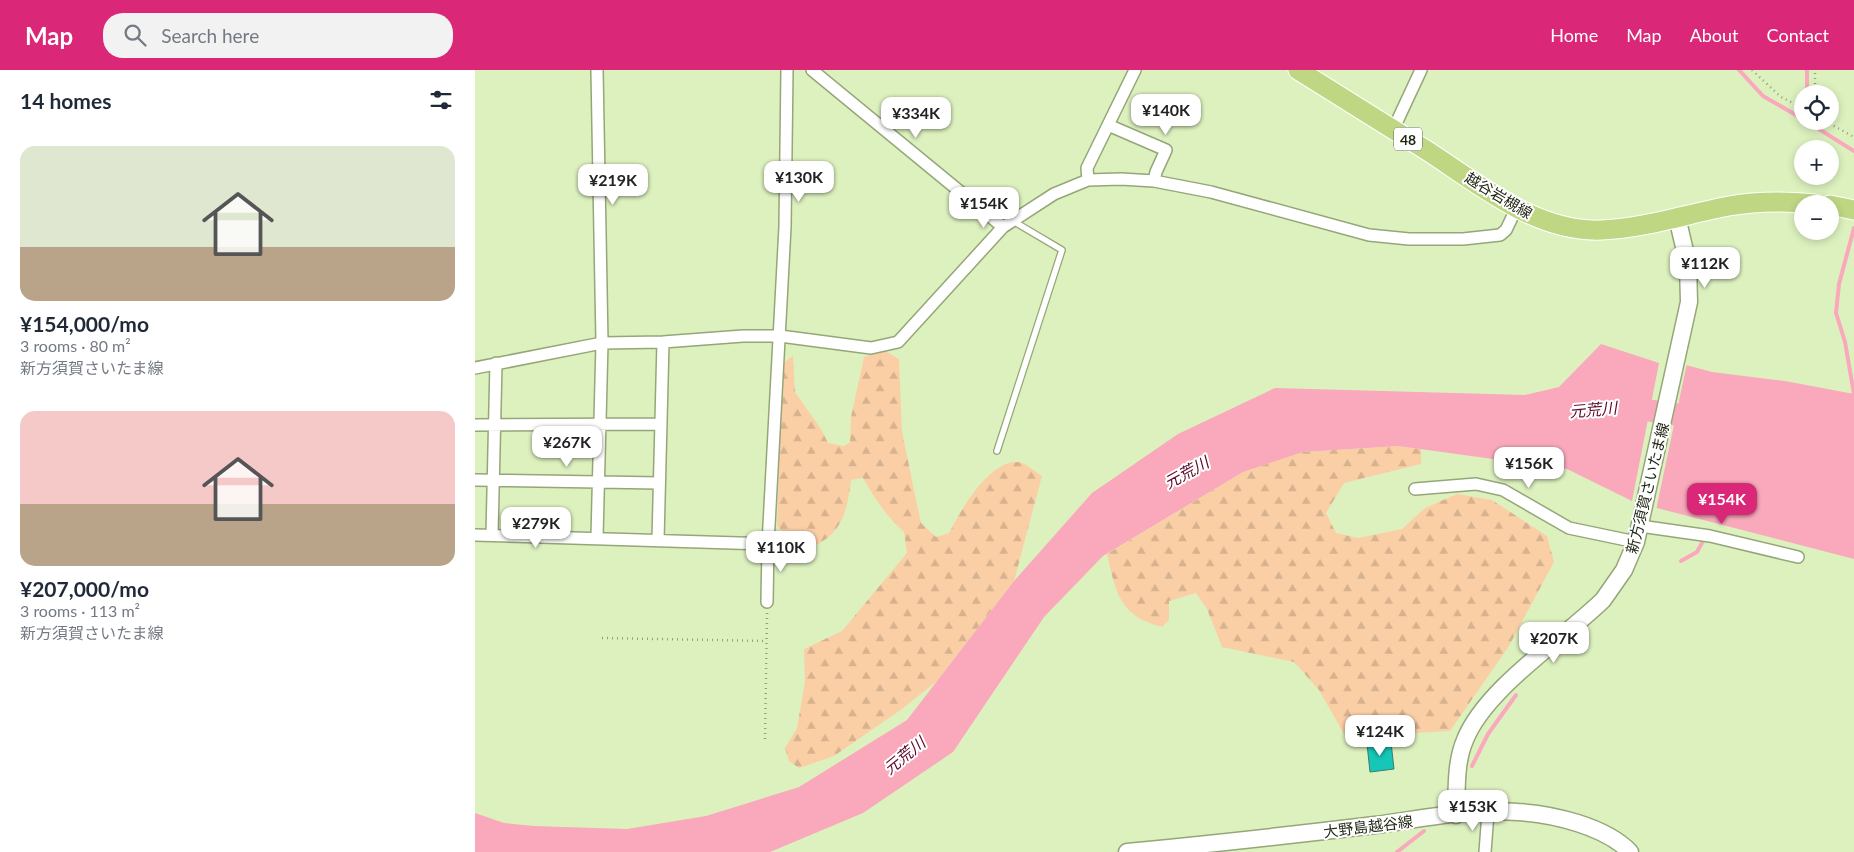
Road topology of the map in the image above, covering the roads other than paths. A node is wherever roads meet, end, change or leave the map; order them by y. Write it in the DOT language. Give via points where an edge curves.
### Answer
graph roads {
  1 [pos="597,70"];
  2 [pos="787,70"];
  3 [pos="812,70"];
  4 [pos="1135,70"];
  5 [pos="1298,70"];
  6 [pos="1421,70"];
  7 [pos="1108,124"];
  8 [pos="1393,130"];
  9 [pos="1088,180"];
  10 [pos="1154,181"];
  11 [pos="1794,203"];
  12 [pos="1839,207"];
  13 [pos="1517,208"];
  14 [pos="1854,210"];
  15 [pos="1677,217"];
  16 [pos="1008,224"];
  17 [pos="780,336"];
  18 [pos="602,342"];
  19 [pos="663,342"];
  20 [pos="496,363"];
  21 [pos="475,368"];
  22 [pos="600,424"];
  23 [pos="661,424"];
  24 [pos="475,425"];
  25 [pos="494,425"];
  26 [pos="997,451"];
  27 [pos="475,480"];
  28 [pos="493,480"];
  29 [pos="599,482"];
  30 [pos="659,483"];
  31 [pos="1415,489"];
  32 [pos="1641,521"];
  33 [pos="475,535"];
  34 [pos="492,535"];
  35 [pos="597,537"];
  36 [pos="658,540"];
  37 [pos="1636,542"];
  38 [pos="768,544"];
  39 [pos="1798,557"];
  40 [pos="767,602"];
  41 [pos="1488,813"];
  42 [pos="1456,815"];
  43 [pos="1127,852"];
  44 [pos="1485,852"];
  45 [pos="1630,852"];
  1 -- 18 [label="street"];
  2 -- 17 [label="street"];
  3 -- 16 [label="street"];
  4 -- 7 [label="street"];
  5 -- 8 [label="main road, 越谷岩槻線 / 48"];
  6 -- 8 [label="street"];
  7 -- 9 [label="street" via="1087,168"];
  7 -- 10 [label="street" via="1166,150"];
  8 -- 13 [label="main road, 越谷岩槻線 / 48"];
  9 -- 10 [label="street"];
  9 -- 16 [label="street" via="1053,194"];
  10 -- 13 [label="street" via="1211,192 1369,236 1409,239 1463,239 1500,234 1506,230"];
  11 -- 15 [label="main road, 越谷岩槻線 / 48" via="1764,201"];
  12 -- 14 [label="main road"];
  13 -- 15 [label="main road, 越谷岩槻線 / 48" via="1578,228 1626,227"];
  15 -- 32 [label="main road, 新方須賀さいたま線" via="1690,283 1689,302"];
  16 -- 17 [label="street" via="898,342 871,348"];
  16 -- 26 [label="lane" via="1062,250"];
  17 -- 19 [label="street"];
  17 -- 38 [label="street"];
  18 -- 19 [label="street"];
  18 -- 20 [label="street"];
  18 -- 22 [label="street"];
  19 -- 23 [label="street"];
  20 -- 21 [label="street"];
  20 -- 25 [label="street"];
  22 -- 23 [label="street"];
  22 -- 25 [label="street"];
  22 -- 29 [label="street"];
  23 -- 30 [label="street"];
  24 -- 25 [label="street"];
  25 -- 28 [label="street"];
  27 -- 28 [label="street"];
  28 -- 29 [label="street"];
  28 -- 34 [label="street"];
  29 -- 30 [label="street"];
  29 -- 35 [label="street"];
  30 -- 36 [label="street"];
  31 -- 37 [label="street" via="1476,484 1503,490 1569,528"];
  32 -- 37 [label="main road, 新方須賀さいたま線"];
  32 -- 39 [label="street"];
  33 -- 34 [label="street"];
  34 -- 35 [label="street"];
  35 -- 36 [label="street"];
  36 -- 38 [label="street"];
  37 -- 42 [label="main road, 新方須賀さいたま線" via="1624,570 1603,600 1494,696 1475,719 1459,759"];
  38 -- 40 [label="street"];
  41 -- 42 [label="main road, 大野島越谷線"];
  41 -- 44 [label="street"];
  41 -- 45 [label="main road, 大野島越谷線" via="1558,816 1588,828"];
  42 -- 43 [label="main road, 大野島越谷線"];
}
